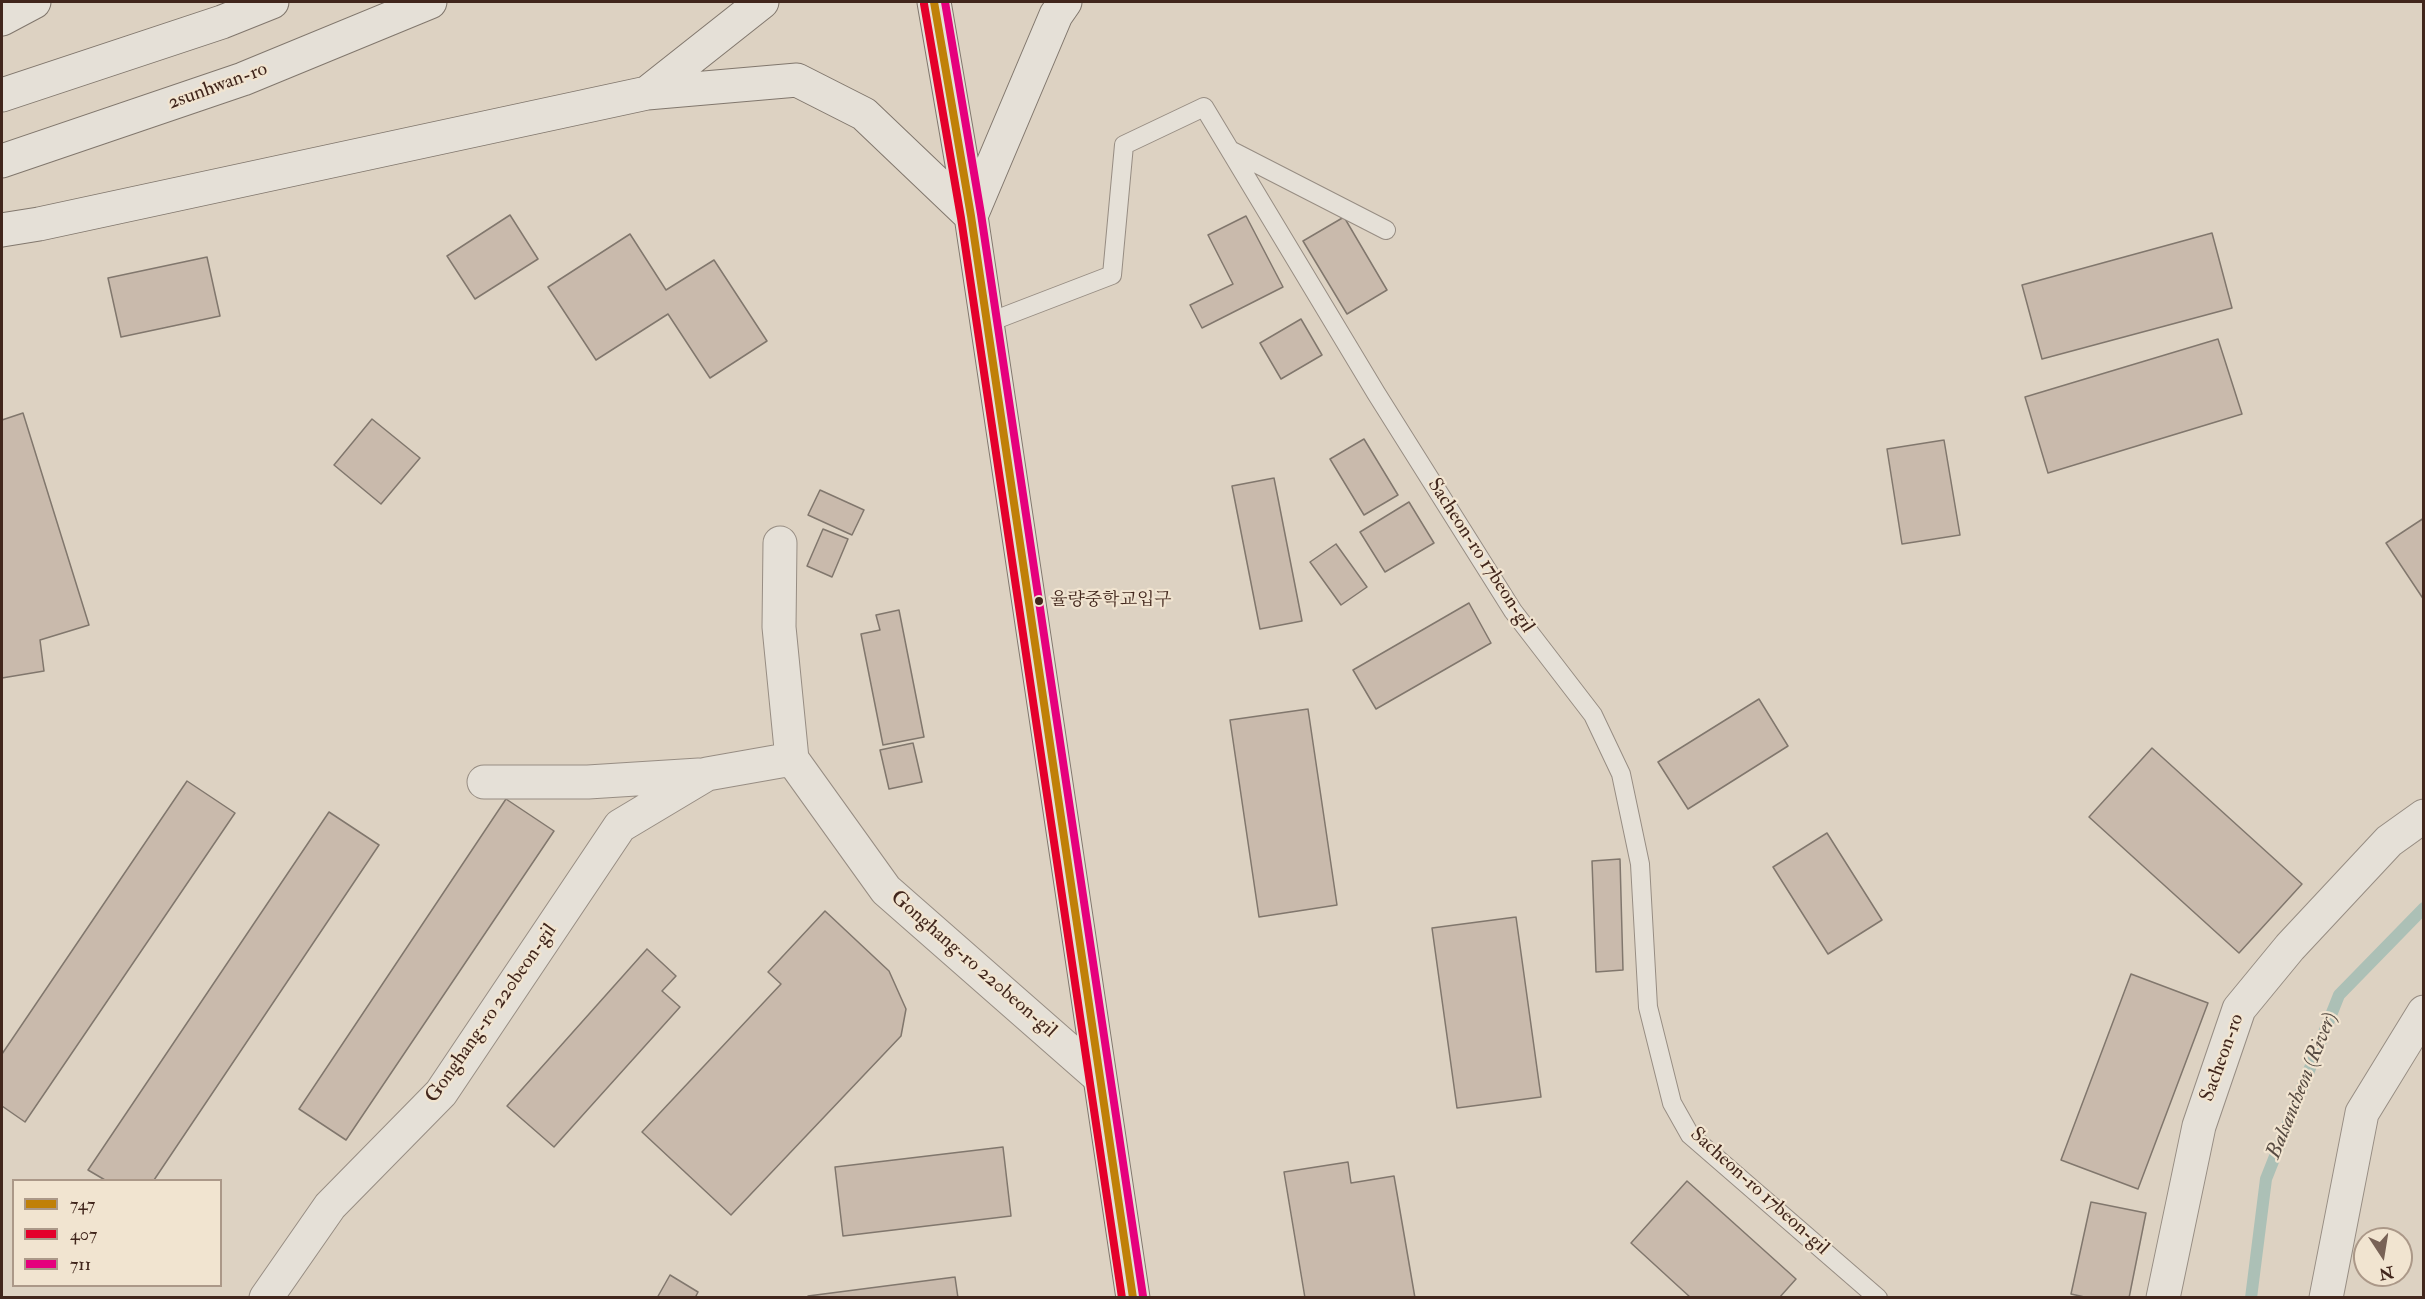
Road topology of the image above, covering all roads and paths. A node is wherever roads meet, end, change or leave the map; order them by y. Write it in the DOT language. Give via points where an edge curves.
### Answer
graph roads {
  1 [pos="34,2"];
  2 [pos="272,2"];
  3 [pos="430,2"];
  4 [pos="762,2"];
  5 [pos="934,2"];
  6 [pos="1065,2"];
  7 [pos="2,19"];
  8 [pos="647,93"];
  9 [pos="2,94"];
  10 [pos="1230,150"];
  11 [pos="2,161"];
  12 [pos="971,216"];
  13 [pos="2,230"];
  14 [pos="1386,230"];
  15 [pos="987,323"];
  16 [pos="780,543"];
  17 [pos="792,759"];
  18 [pos="707,774"];
  19 [pos="484,782"];
  20 [pos="2424,816"];
  21 [pos="2424,1012"];
  22 [pos="1098,1076"];
  23 [pos="266,1298"];
  24 [pos="1133,1298"];
  25 [pos="1878,1298"];
  26 [pos="2163,1298"];
  27 [pos="2326,1298"];
  1 -- 7 [label="street"];
  2 -- 9 [label="street"];
  3 -- 11 [label="street, 2sunhwan-ro" via="243,80"];
  4 -- 8 [label="street"];
  5 -- 12 [label="street"];
  6 -- 12 [label="street" via="1056,15"];
  8 -- 12 [label="street" via="797,80 864,114"];
  8 -- 13 [label="street"];
  10 -- 14 [label="lane"];
  10 -- 15 [label="lane, Sacheon-ro 17beon-gil" via="1204,107 1124,145 1112,275"];
  10 -- 25 [label="lane, Sacheon-ro 17beon-gil" via="1513,611 1593,715 1621,774 1640,864 1648,1007 1672,1102 1690,1135"];
  12 -- 15 [label="street"];
  15 -- 22 [label="street"];
  16 -- 17 [label="street" via="779,627"];
  17 -- 18 [label="street, Gonghang-ro 220beon-gil"];
  17 -- 22 [label="street, Gonghang-ro 220beon-gil" via="886,890"];
  18 -- 19 [label="street, Gonghang-ro 220beon-gil" via="588,782"];
  18 -- 23 [label="street, Gonghang-ro 220beon-gil" via="620,826 441,1093 330,1206"];
  20 -- 26 [label="street, Sacheon-ro" via="2389,841 2290,947 2239,1009 2199,1126"];
  21 -- 27 [label="street" via="2362,1113"];
  22 -- 24 [label="street"];
}
